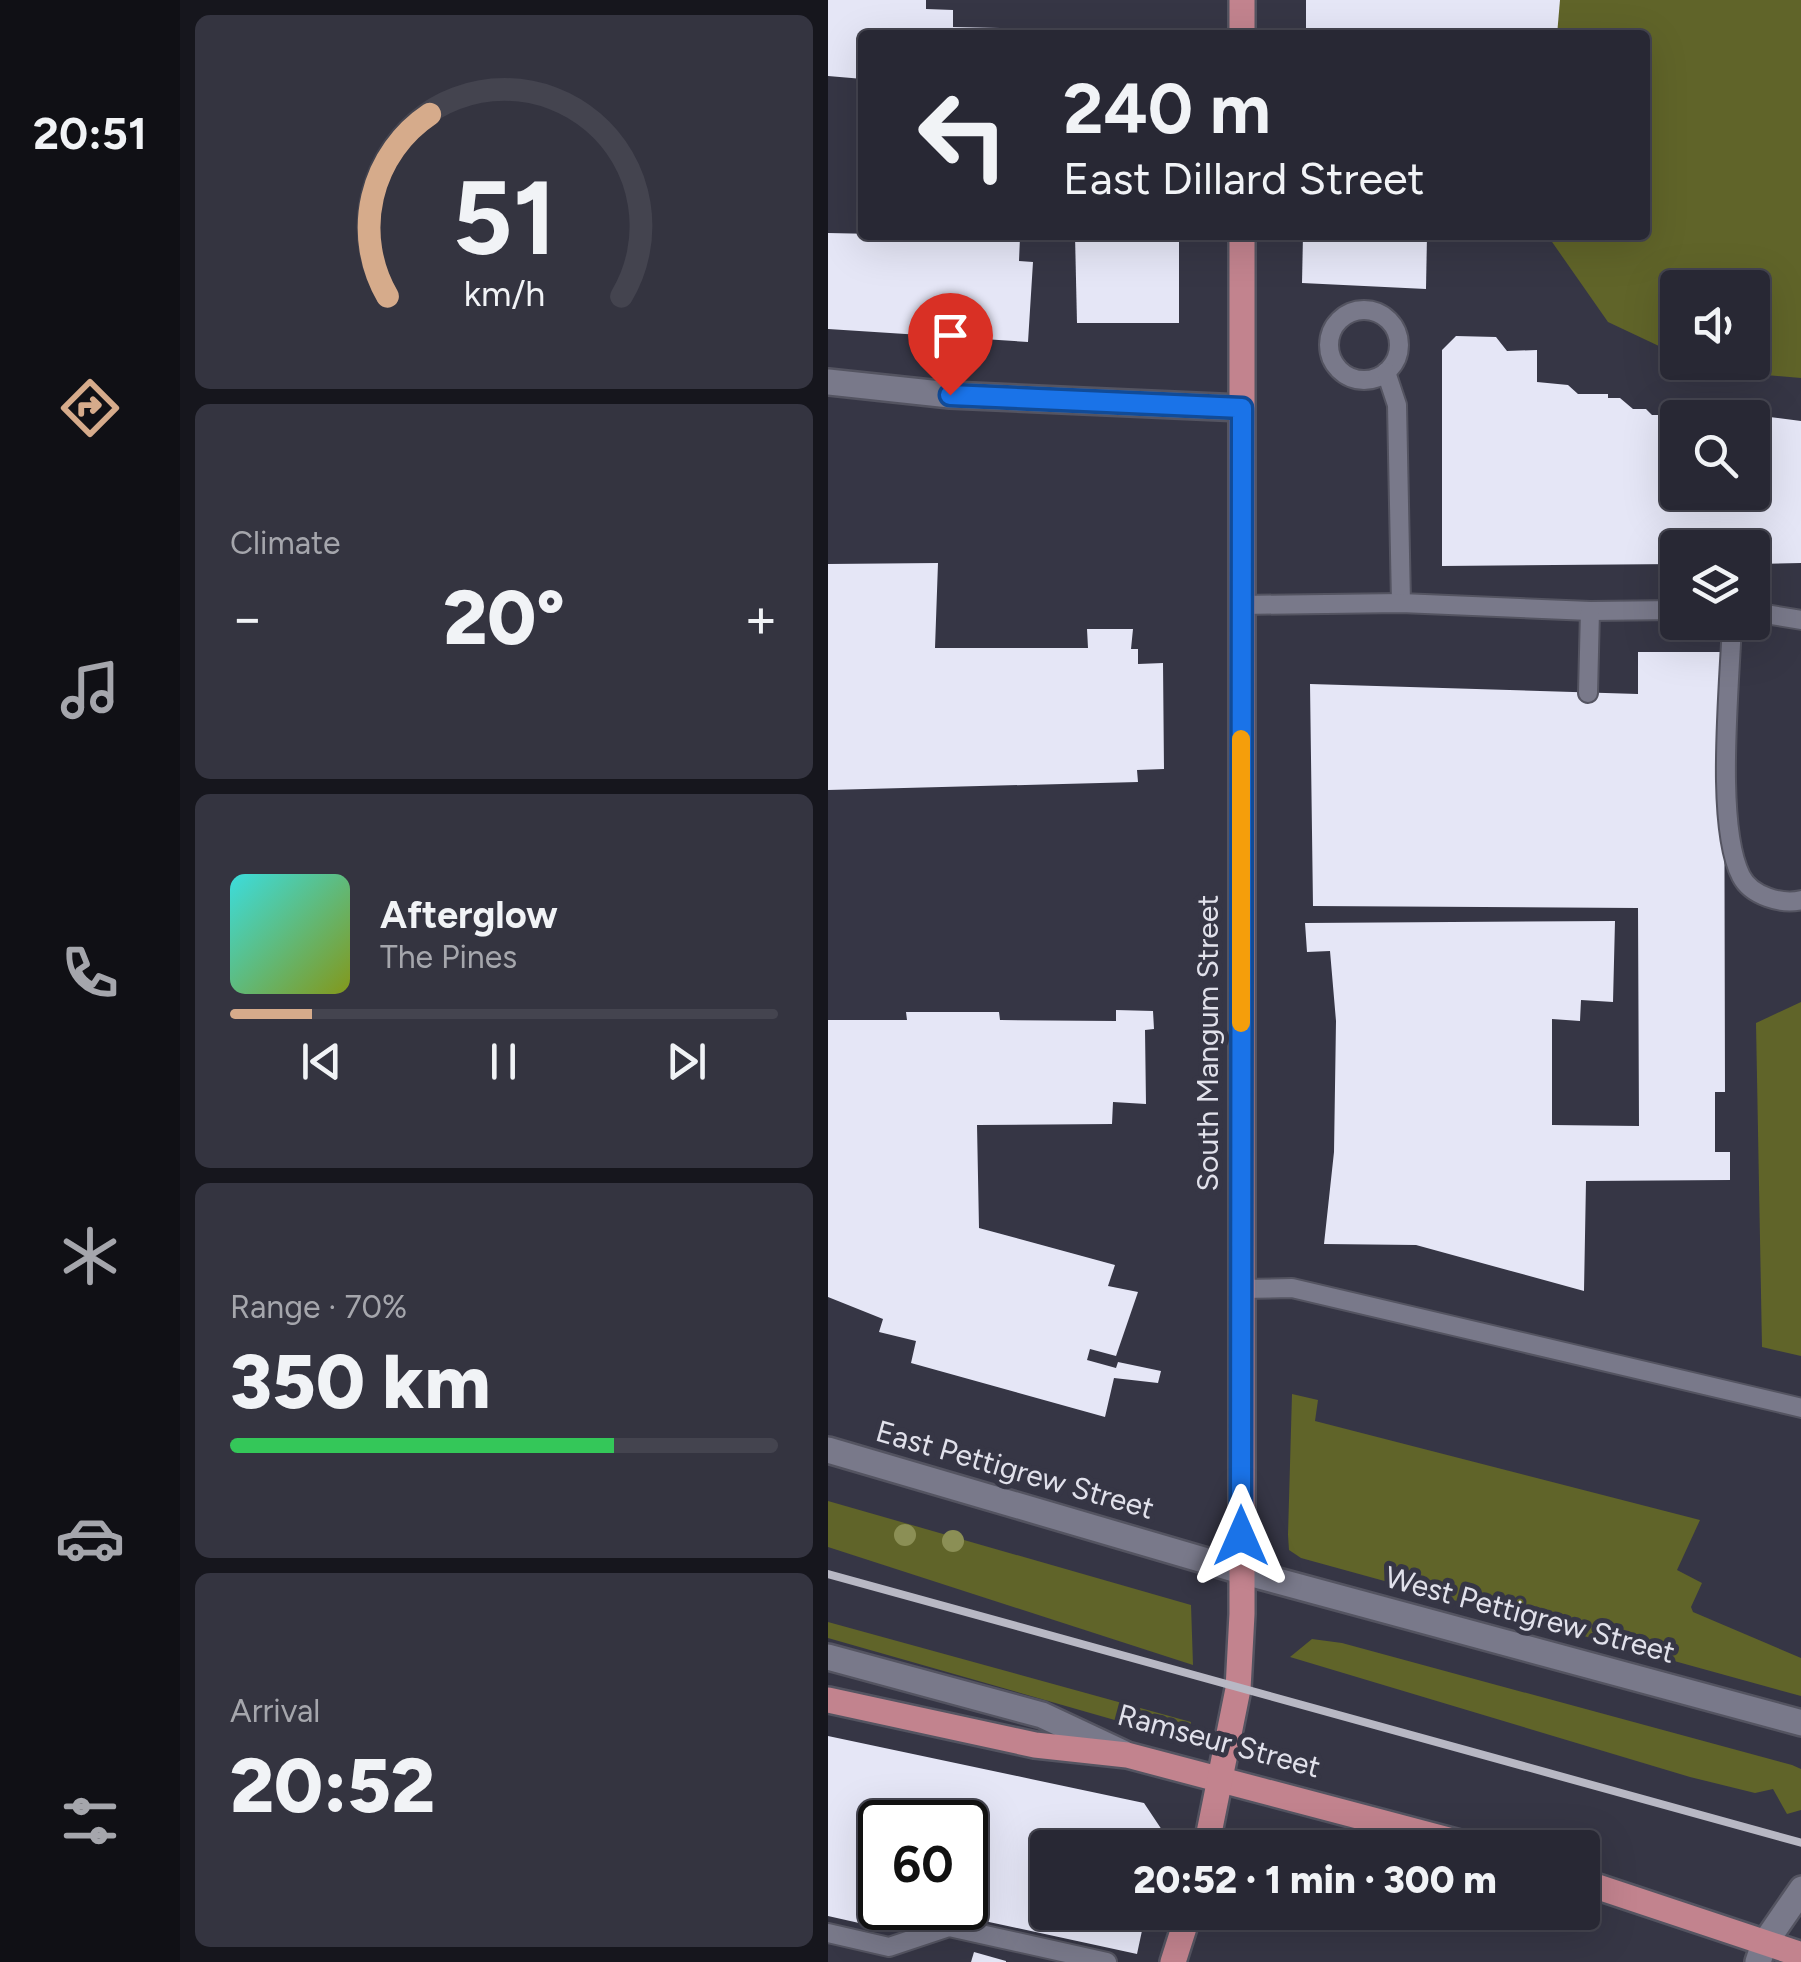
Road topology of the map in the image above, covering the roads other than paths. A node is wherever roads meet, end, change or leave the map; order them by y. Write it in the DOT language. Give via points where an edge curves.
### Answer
graph roads {
  1 [pos="1242,0"];
  2 [pos="1242,30"];
  3 [pos="1242,240"];
  4 [pos="1386,372"];
  5 [pos="828,382"];
  6 [pos="1242,408"];
  7 [pos="1401,603"];
  8 [pos="1241,605"];
  9 [pos="1660,610"];
  10 [pos="1590,612"];
  11 [pos="1770,615"];
  12 [pos="1802,620"];
  13 [pos="1732,640"];
  14 [pos="1588,692"];
  15 [pos="1802,900"];
  16 [pos="1240,1289"];
  17 [pos="1802,1408"];
  18 [pos="828,1450"];
  19 [pos="1242,1570"];
  20 [pos="828,1657"];
  21 [pos="828,1700"];
  22 [pos="1802,1723"];
  23 [pos="1128,1756"];
  24 [pos="1222,1779"];
  25 [pos="1210,1830"];
  26 [pos="1412,1830"];
  27 [pos="1600,1889"];
  28 [pos="1802,1890"];
  29 [pos="1183,1930"];
  30 [pos="828,1933"];
  31 [pos="1761,1953"];
  32 [pos="1802,1954"];
  33 [pos="1106,1962"];
  34 [pos="1173,1962"];
  1 -- 2 [label="main road"];
  3 -- 6 [label="main road, South Mangum Street"];
  4 -- 7 [label="lane" via="1397,404"];
  5 -- 6 [label="street" via="950,395"];
  6 -- 8 [label="main road, South Mangum Street"];
  7 -- 8 [label="lane"];
  7 -- 10 [label="lane"];
  8 -- 16 [label="main road, South Mangum Street"];
  9 -- 10 [label="lane"];
  10 -- 14 [label="lane"];
  11 -- 12 [label="lane"];
  13 -- 15 [label="lane" via="1728,806 1742,880 1787,904"];
  16 -- 17 [label="lane" via="1292,1288"];
  16 -- 19 [label="main road, South Mangum Street"];
  18 -- 19 [label="street, East Pettigrew Street"];
  19 -- 22 [label="street, West Pettigrew Street"];
  19 -- 24 [label="main road, South Mangum Street" via="1238,1689"];
  20 -- 23 [label="street, Ramseur Street" via="1042,1715"];
  21 -- 23 [label="main road" via="1035,1745"];
  23 -- 24 [label="main road, Ramseur Street"];
  24 -- 25 [label="main road, South Mangum Street"];
  24 -- 26 [label="main road, Ramseur Street"];
  27 -- 31 [label="main road"];
  28 -- 31 [label="street"];
  29 -- 34 [label="main road"];
  30 -- 33 [label="lane" via="890,1947 949,1927"];
  31 -- 32 [label="main road"];
}
